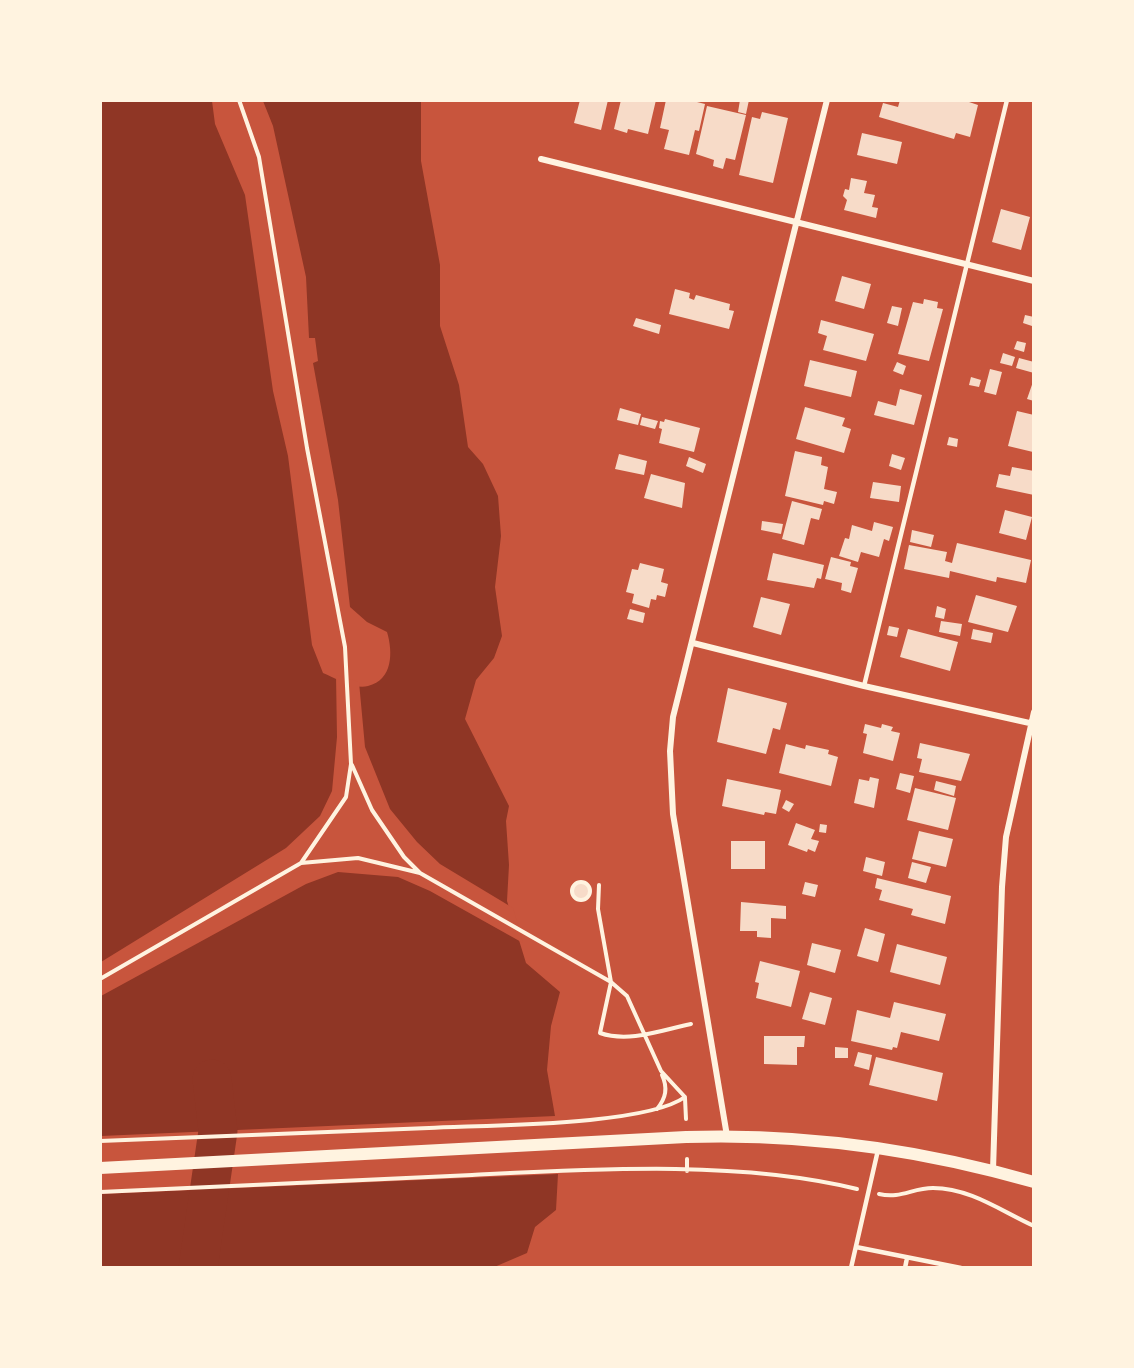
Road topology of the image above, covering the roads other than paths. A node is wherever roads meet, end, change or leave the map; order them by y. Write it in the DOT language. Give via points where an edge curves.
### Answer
graph roads {
  1 [pos="827,100"];
  2 [pos="1007,100"];
  3 [pos="541,159"];
  4 [pos="797,222"];
  5 [pos="967,265"];
  6 [pos="1034,281"];
  7 [pos="693,643"];
  8 [pos="864,686"];
  9 [pos="1034,712"];
  10 [pos="1032,724"];
  11 [pos="727,1136"];
  12 [pos="879,1146"];
  13 [pos="100,1168"];
  14 [pos="993,1170"];
  15 [pos="1034,1182"];
  16 [pos="856,1246"];
  17 [pos="907,1258"];
  18 [pos="851,1268"];
  19 [pos="905,1268"];
  20 [pos="961,1268"];
  1 -- 4 [label="street"];
  2 -- 5 [label="lane"];
  3 -- 4 [label="street"];
  4 -- 5 [label="street"];
  4 -- 7 [label="street"];
  5 -- 6 [label="street"];
  5 -- 8 [label="lane"];
  7 -- 8 [label="street"];
  7 -- 11 [label="street" via="673,717 670,780"];
  8 -- 10 [label="street"];
  9 -- 10 [label="street"];
  10 -- 14 [label="street" via="1006,847"];
  11 -- 12 [label="main road" via="810,1138"];
  11 -- 13 [label="main road"];
  12 -- 14 [label="main road"];
  12 -- 16 [label="lane"];
  14 -- 15 [label="main road"];
  16 -- 17 [label="lane"];
  16 -- 18 [label="lane"];
  17 -- 19 [label="lane"];
  17 -- 20 [label="lane"];
}
